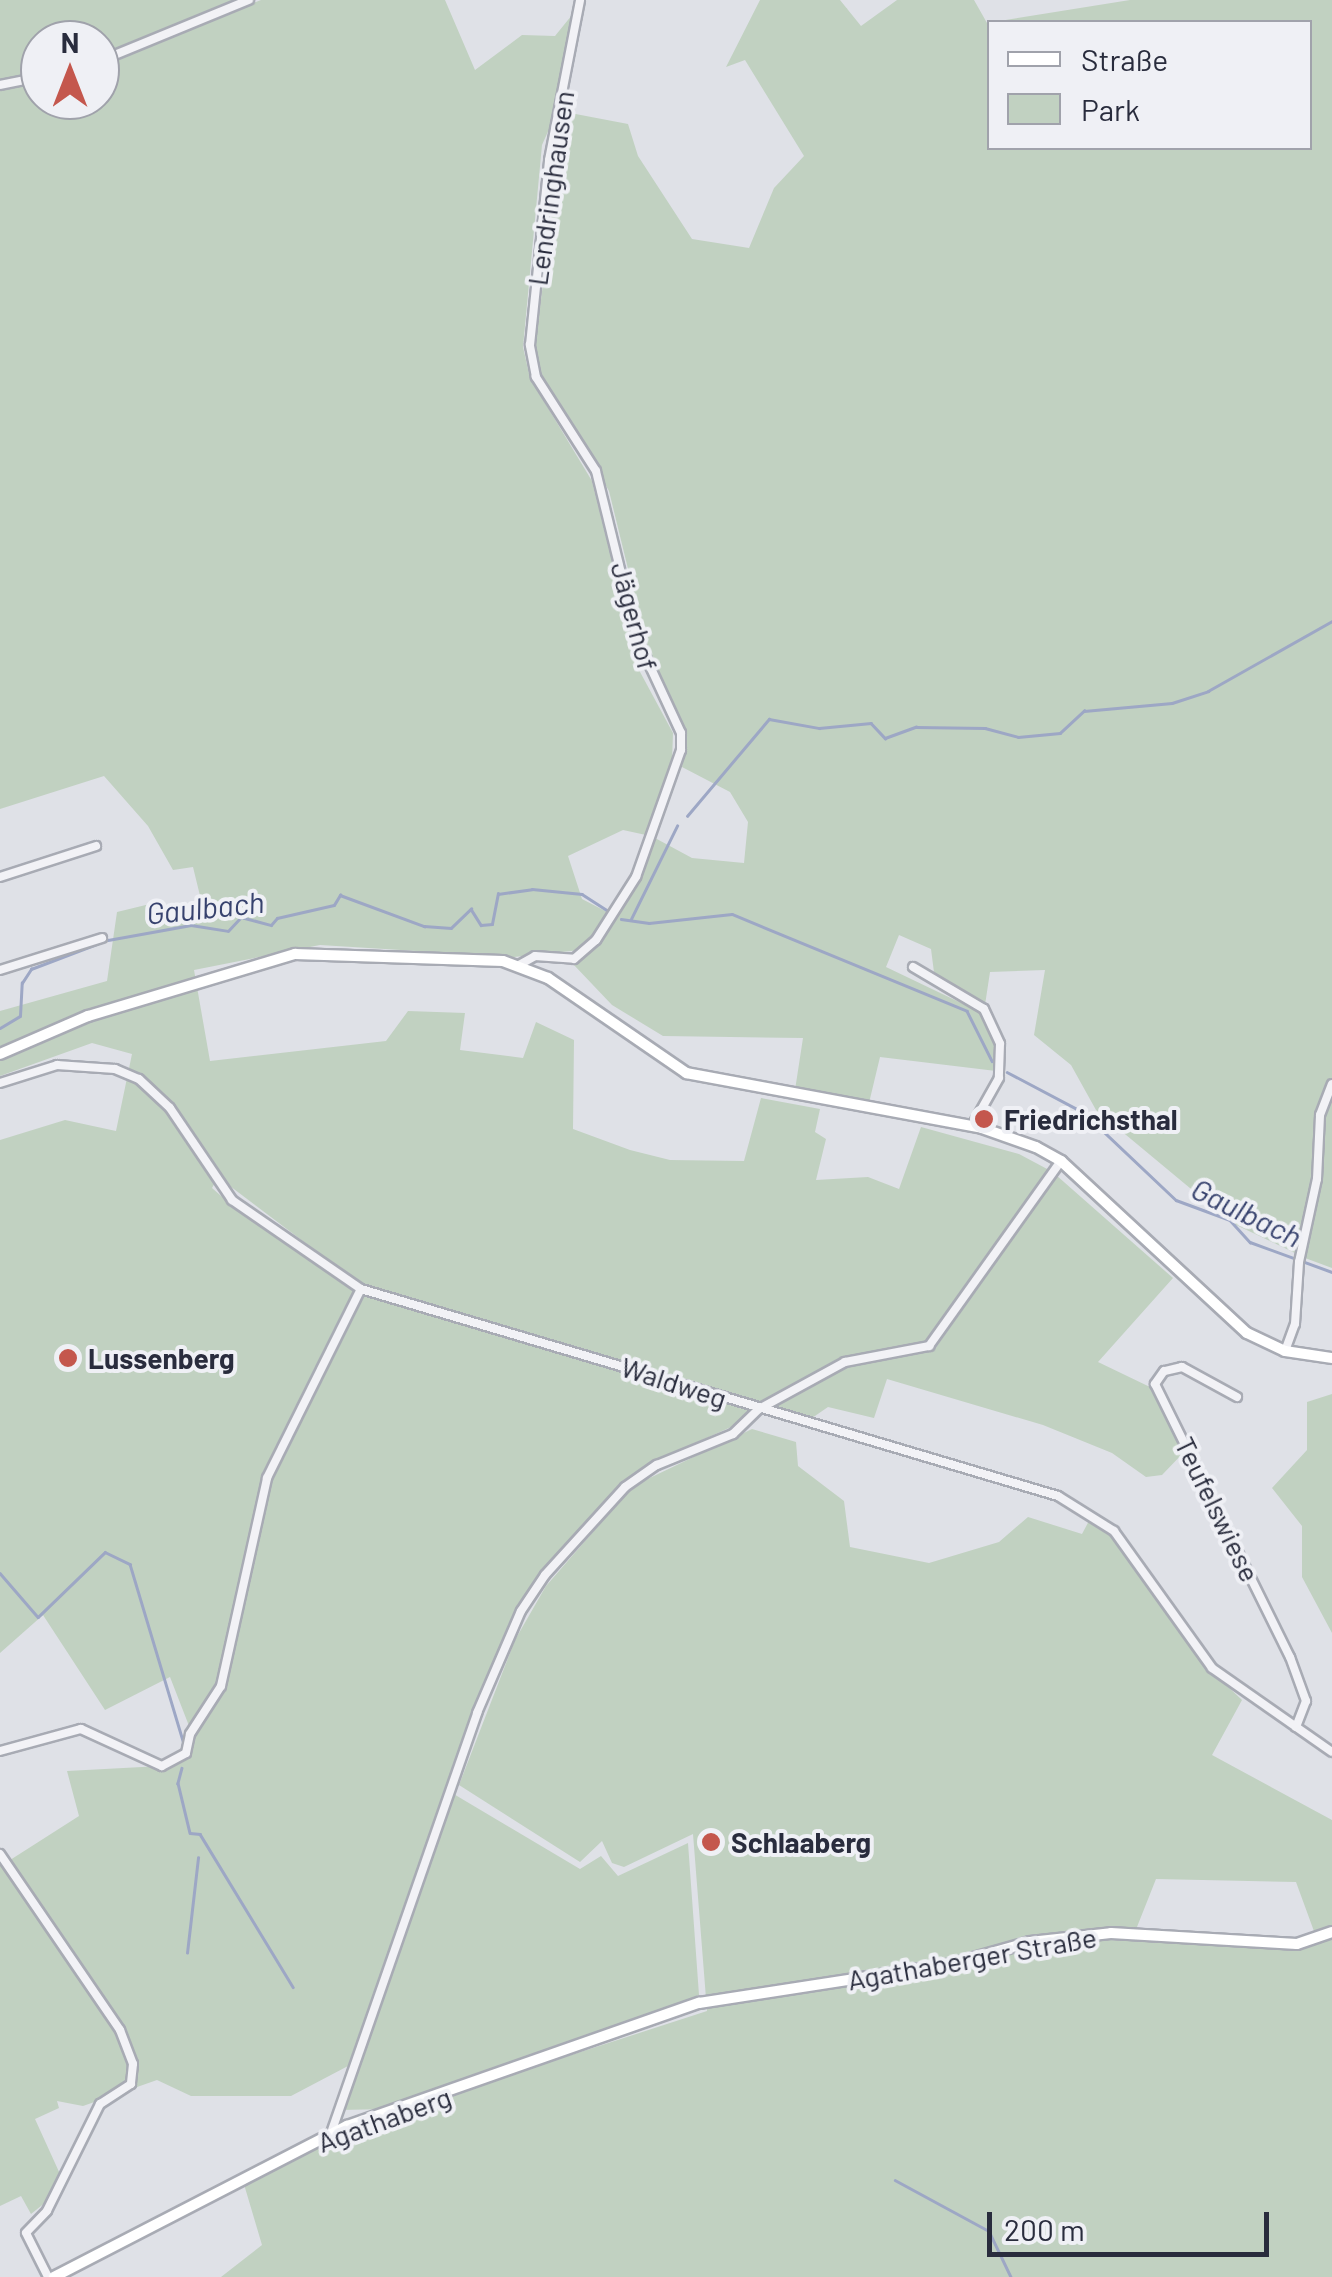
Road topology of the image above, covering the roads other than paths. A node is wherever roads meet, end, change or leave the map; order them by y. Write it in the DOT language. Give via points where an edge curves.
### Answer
graph roads {
  1 [pos="249,0"];
  2 [pos="580,0"];
  3 [pos="120,54"];
  4 [pos="536,377"];
  5 [pos="96,846"];
  6 [pos="0,877"];
  7 [pos="102,938"];
  8 [pos="519,965"];
  9 [pos="914,968"];
  10 [pos="0,970"];
  11 [pos="0,1054"];
  12 [pos="0,1084"];
  13 [pos="1332,1084"];
  14 [pos="972,1126"];
  15 [pos="1061,1161"];
  16 [pos="361,1289"];
  17 [pos="1285,1352"];
  18 [pos="1332,1358"];
  19 [pos="1237,1396"];
  20 [pos="759,1408"];
  21 [pos="1296,1727"];
  22 [pos="0,1750"];
  23 [pos="1332,1752"];
  24 [pos="0,1854"];
  25 [pos="1332,1932"];
  26 [pos="730,1999"];
  27 [pos="331,2133"];
  28 [pos="51,2277"];
  1 -- 3 [label="street"];
  2 -- 4 [label="street, Lendringhausen" via="549,160 530,345"];
  4 -- 8 [label="street, Jägerhof" via="596,471 637,638 681,733 681,750 636,878 596,940 574,958 534,956"];
  5 -- 6 [label="street"];
  7 -- 10 [label="street"];
  8 -- 11 [label="main road" via="435,955 295,954 88,1016"];
  8 -- 14 [label="main road" via="686,1073"];
  9 -- 14 [label="street" via="984,1010 1000,1044 999,1078"];
  12 -- 16 [label="street, Waldweg" via="58,1065 115,1069 139,1079 170,1108 232,1200"];
  13 -- 17 [label="street" via="1320,1115 1318,1179 1300,1258 1296,1324"];
  14 -- 15 [label="main road" via="1008,1134"];
  15 -- 17 [label="main road" via="1239,1327"];
  15 -- 20 [label="street" via="930,1346 845,1362"];
  16 -- 20 [label="street, Waldweg"];
  16 -- 22 [label="street" via="267,1478 221,1686 178,1762 162,1766 86,1729"];
  17 -- 18 [label="main road"];
  19 -- 21 [label="street, Teufelswiese" via="1182,1366 1164,1371 1155,1384 1290,1657 1306,1700"];
  20 -- 21 [label="street, Waldweg" via="1058,1496 1096,1518 1130,1550 1212,1668"];
  20 -- 27 [label="street" via="734,1434 625,1487 545,1575 521,1612 449,1788"];
  21 -- 23 [label="street, Waldweg"];
  24 -- 28 [label="street" via="120,2030 134,2064 132,2084 100,2104 47,2211 26,2233"];
  25 -- 26 [label="main road, Agathaberger Straße" via="1298,1944 1111,1933"];
  26 -- 27 [label="main road, Agathaberg" via="699,2003"];
  27 -- 28 [label="main road, Agathaberg"];
}
